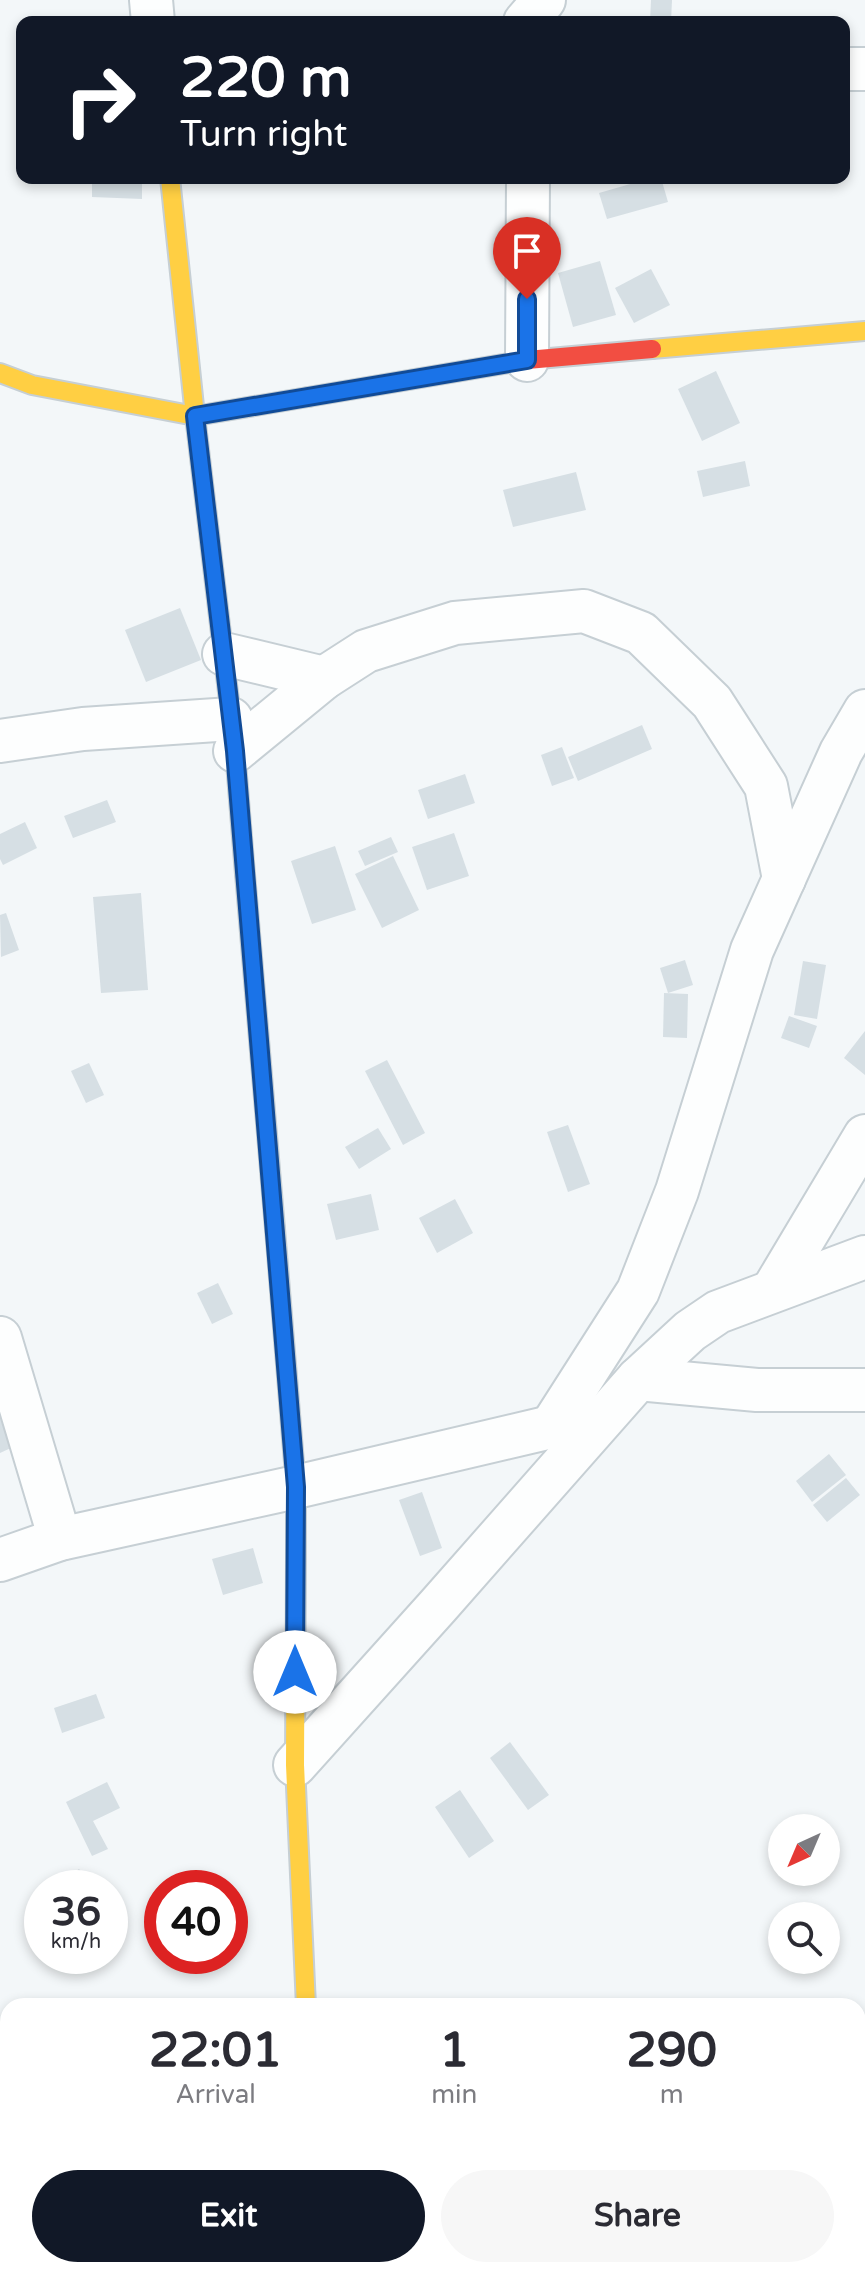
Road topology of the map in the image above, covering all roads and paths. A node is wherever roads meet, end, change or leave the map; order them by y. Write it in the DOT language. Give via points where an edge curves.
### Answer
graph roads {
  1 [pos="544,0"];
  2 [pos="530,16"];
  3 [pos="171,184"];
  4 [pos="528,184"];
  5 [pos="865,331"];
  6 [pos="527,360"];
  7 [pos="0,373"];
  8 [pos="195,416"];
  9 [pos="224,654"];
  10 [pos="324,678"];
  11 [pos="865,711"];
  12 [pos="233,735"];
  13 [pos="0,741"];
  14 [pos="784,879"];
  15 [pos="865,1136"];
  16 [pos="865,1257"];
  17 [pos="773,1290"];
  18 [pos="0,1338"];
  19 [pos="638,1379"];
  20 [pos="865,1390"];
  21 [pos="600,1421"];
  22 [pos="551,1427"];
  23 [pos="296,1487"];
  24 [pos="60,1539"];
  25 [pos="0,1560"];
  26 [pos="295,1765"];
  27 [pos="306,1998"];
  1 -- 2 [label="street"];
  3 -- 8 [label="street"];
  4 -- 6 [label="street"];
  5 -- 6 [label="street"];
  6 -- 8 [label="street"];
  7 -- 8 [label="street" via="32,385"];
  8 -- 9 [label="street"];
  9 -- 10 [label="street"];
  9 -- 12 [label="street"];
  10 -- 12 [label="street"];
  10 -- 14 [label="street" via="366,651 455,623 584,611 641,633 712,702 766,786"];
  11 -- 14 [label="street"];
  12 -- 13 [label="street" via="83,729"];
  12 -- 23 [label="street"];
  14 -- 22 [label="street" via="752,950 677,1191 638,1291"];
  15 -- 17 [label="street"];
  16 -- 17 [label="street"];
  17 -- 19 [label="street" via="718,1312"];
  18 -- 24 [label="street"];
  19 -- 20 [label="street" via="757,1390"];
  19 -- 21 [label="street"];
  21 -- 22 [label="street"];
  21 -- 26 [label="street"];
  22 -- 23 [label="street"];
  23 -- 24 [label="street"];
  23 -- 26 [label="street"];
  24 -- 25 [label="street"];
  26 -- 27 [label="street"];
}
